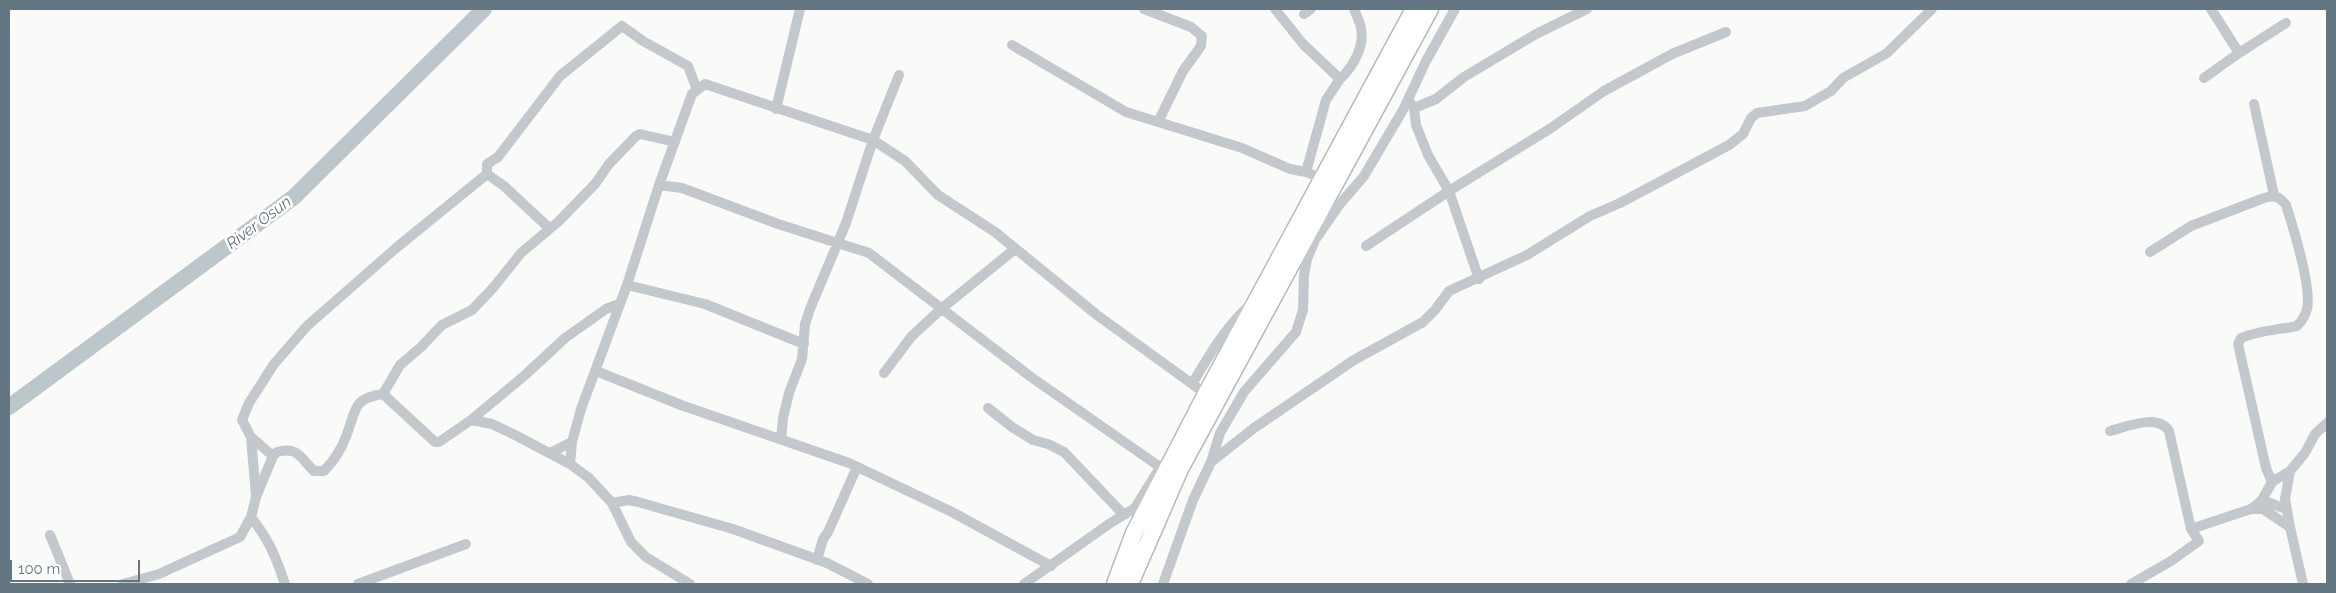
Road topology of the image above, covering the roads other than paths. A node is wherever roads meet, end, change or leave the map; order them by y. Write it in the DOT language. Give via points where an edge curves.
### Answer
graph roads {
  1 [pos="800,9"];
  2 [pos="1144,9"];
  3 [pos="1275,9"];
  4 [pos="1354,9"];
  5 [pos="1414,9"];
  6 [pos="1430,9"];
  7 [pos="1455,9"];
  8 [pos="1587,9"];
  9 [pos="1932,9"];
  10 [pos="2211,9"];
  11 [pos="2286,23"];
  12 [pos="1726,32"];
  13 [pos="1012,45"];
  14 [pos="2238,53"];
  15 [pos="899,75"];
  16 [pos="2204,78"];
  17 [pos="1340,79"];
  18 [pos="697,90"];
  19 [pos="1411,103"];
  20 [pos="2254,104"];
  21 [pos="776,109"];
  22 [pos="1158,122"];
  23 [pos="873,140"];
  24 [pos="675,142"];
  25 [pos="1306,172"];
  26 [pos="487,174"];
  27 [pos="1329,182"];
  28 [pos="659,185"];
  29 [pos="1351,190"];
  30 [pos="1448,191"];
  31 [pos="2274,195"];
  32 [pos="549,228"];
  33 [pos="836,243"];
  34 [pos="1366,246"];
  35 [pos="1015,249"];
  36 [pos="2150,252"];
  37 [pos="1480,279"];
  38 [pos="627,285"];
  39 [pos="1257,300"];
  40 [pos="618,304"];
  41 [pos="942,309"];
  42 [pos="804,344"];
  43 [pos="596,371"];
  44 [pos="884,373"];
  45 [pos="1192,384"];
  46 [pos="383,394"];
  47 [pos="1206,394"];
  48 [pos="988,408"];
  49 [pos="470,420"];
  50 [pos="2327,423"];
  51 [pos="2110,431"];
  52 [pos="251,437"];
  53 [pos="781,439"];
  54 [pos="572,442"];
  55 [pos="262,448"];
  56 [pos="550,453"];
  57 [pos="273,456"];
  58 [pos="1211,462"];
  59 [pos="570,464"];
  60 [pos="857,467"];
  61 [pos="253,468"];
  62 [pos="1163,468"];
  63 [pos="2290,470"];
  64 [pos="2272,482"];
  65 [pos="256,498"];
  66 [pos="2262,500"];
  67 [pos="612,503"];
  68 [pos="2251,509"];
  69 [pos="2286,509"];
  70 [pos="1124,514"];
  71 [pos="251,517"];
  72 [pos="2290,527"];
  73 [pos="2191,529"];
  74 [pos="50,536"];
  75 [pos="466,544"];
  76 [pos="817,560"];
  77 [pos="1051,566"];
  78 [pos="159,574"];
  79 [pos="70,584"];
  80 [pos="123,584"];
  81 [pos="164,584"];
  82 [pos="285,584"];
  83 [pos="358,584"];
  84 [pos="690,584"];
  85 [pos="868,584"];
  86 [pos="1024,584"];
  87 [pos="1115,584"];
  88 [pos="1130,584"];
  89 [pos="1163,584"];
  90 [pos="2131,584"];
  91 [pos="2304,584"];
  1 -- 21 [label="street"];
  2 -- 22 [label="street" via="1191,27 1202,36 1200,46 1183,71"];
  3 -- 17 [label="street" via="1303,44"];
  4 -- 17 [label="street" via="1361,28 1361,40 1354,62"];
  5 -- 27 [label="highway"];
  6 -- 27 [label="highway"];
  7 -- 19 [label="street"];
  8 -- 19 [label="street" via="1536,34 1464,77 1436,99"];
  9 -- 37 [label="street" via="1887,53 1844,78 1814,102 1794,109 1757,113 1743,134 1729,145 1590,216 1527,255"];
  10 -- 14 [label="street"];
  11 -- 14 [label="street"];
  12 -- 30 [label="street" via="1672,54 1604,91 1551,128"];
  13 -- 22 [label="street" via="1126,112"];
  14 -- 16 [label="street"];
  15 -- 23 [label="street"];
  17 -- 25 [label="street" via="1326,100"];
  18 -- 21 [label="street" via="705,84"];
  18 -- 24 [label="street" via="692,94"];
  18 -- 26 [label="street" via="688,66 622,26 560,76 498,157 487,164"];
  19 -- 29 [label="street" via="1364,176"];
  19 -- 30 [label="street" via="1428,155"];
  20 -- 31 [label="street"];
  21 -- 23 [label="street"];
  22 -- 25 [label="street"];
  23 -- 33 [label="street" via="846,223"];
  23 -- 35 [label="street" via="905,161 938,195"];
  24 -- 28 [label="street"];
  24 -- 32 [label="street" via="640,134 636,136 595,184"];
  25 -- 27 [label="street"];
  26 -- 32 [label="street"];
  26 -- 52 [label="street" via="396,248 300,334 274,364 243,414 244,426"];
  27 -- 29 [label="street"];
  27 -- 39 [label="highway"];
  27 -- 88 [label="highway" via="1180,469"];
  28 -- 33 [label="street" via="682,188"];
  28 -- 38 [label="street"];
  29 -- 58 [label="street" via="1315,240 1307,259 1303,310 1296,332 1244,392 1220,433"];
  30 -- 34 [label="street"];
  30 -- 37 [label="street"];
  31 -- 36 [label="street" via="2191,226"];
  31 -- 64 [label="street" via="2286,205 2296,234 2307,308 2297,326 2250,334 2241,338 2238,344"];
  32 -- 46 [label="street" via="520,253 472,310 442,325 422,348 400,365"];
  33 -- 41 [label="street" via="869,253"];
  33 -- 42 [label="street" via="810,308"];
  35 -- 41 [label="street"];
  35 -- 45 [label="street" via="1097,315"];
  37 -- 58 [label="street" via="1450,291 1423,322 1354,360 1254,428"];
  38 -- 40 [label="street"];
  38 -- 42 [label="street" via="705,304"];
  39 -- 45 [label="street" via="1238,316"];
  39 -- 47 [label="highway"];
  40 -- 43 [label="street"];
  40 -- 49 [label="street" via="565,338"];
  41 -- 44 [label="street" via="911,337"];
  41 -- 62 [label="street" via="1089,420"];
  42 -- 53 [label="street" via="783,418"];
  43 -- 53 [label="street" via="681,405"];
  43 -- 54 [label="street"];
  45 -- 47 [label="street"];
  46 -- 49 [label="street" via="435,442 443,441"];
  46 -- 57 [label="street" via="365,398 356,407 336,457 324,471 314,472 306,460 293,451 282,450"];
  47 -- 62 [label="highway"];
  48 -- 70 [label="street" via="1033,440 1064,452"];
  49 -- 56 [label="street" via="492,424"];
  50 -- 63 [label="street" via="2315,434 2305,453"];
  51 -- 73 [label="street" via="2147,422 2166,426"];
  52 -- 55 [label="street"];
  52 -- 61 [label="street"];
  53 -- 60 [label="street"];
  54 -- 56 [label="street"];
  54 -- 59 [label="street"];
  55 -- 57 [label="street"];
  55 -- 61 [label="street"];
  56 -- 59 [label="street"];
  57 -- 65 [label="street"];
  58 -- 89 [label="street" via="1193,500"];
  59 -- 67 [label="street" via="589,478"];
  60 -- 76 [label="street" via="822,539"];
  60 -- 77 [label="street" via="952,512"];
  61 -- 65 [label="street"];
  62 -- 70 [label="street" via="1135,508"];
  62 -- 87 [label="highway"];
  63 -- 64 [label="street"];
  63 -- 69 [label="street"];
  64 -- 66 [label="street"];
  65 -- 71 [label="street"];
  66 -- 68 [label="street"];
  66 -- 69 [label="street"];
  67 -- 76 [label="street" via="638,502 733,529"];
  67 -- 84 [label="street" via="631,542 646,557"];
  68 -- 72 [label="street" via="2263,509"];
  68 -- 73 [label="street"];
  69 -- 72 [label="street"];
  70 -- 77 [label="street"];
  71 -- 78 [label="street" via="240,537"];
  71 -- 82 [label="street" via="273,549"];
  72 -- 91 [label="street"];
  73 -- 90 [label="street" via="2199,542"];
  74 -- 79 [label="street"];
  75 -- 83 [label="street"];
  76 -- 85 [label="street"];
  77 -- 86 [label="street"];
  78 -- 80 [label="street"];
  78 -- 81 [label="street"];
}
